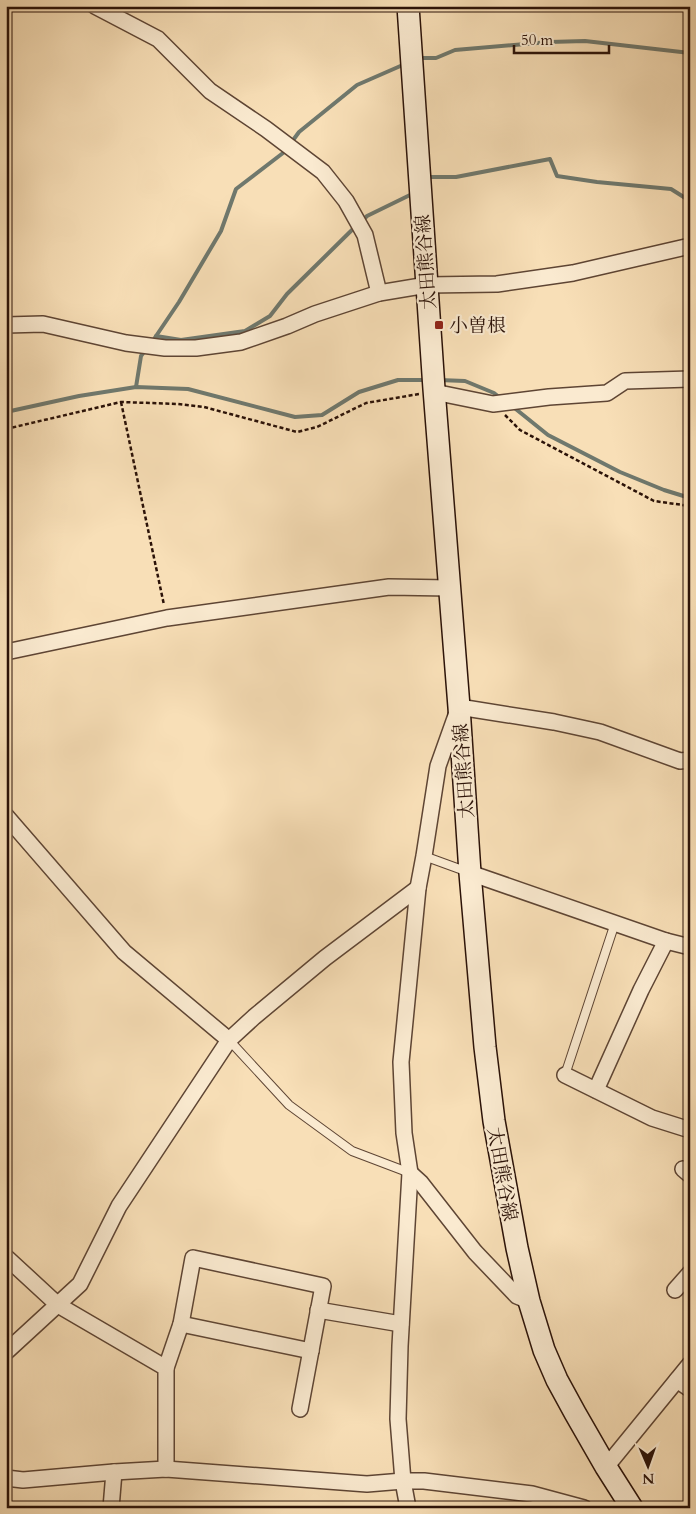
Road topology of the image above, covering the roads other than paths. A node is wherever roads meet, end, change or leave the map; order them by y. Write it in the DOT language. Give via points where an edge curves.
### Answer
graph roads {
  1 [pos="95,6"];
  2 [pos="408,6"];
  3 [pos="690,246"];
  4 [pos="427,285"];
  5 [pos="379,292"];
  6 [pos="6,325"];
  7 [pos="690,379"];
  8 [pos="434,384"];
  9 [pos="450,588"];
  10 [pos="6,652"];
  11 [pos="459,707"];
  12 [pos="690,760"];
  13 [pos="6,816"];
  14 [pos="424,856"];
  15 [pos="470,873"];
  16 [pos="418,888"];
  17 [pos="615,923"];
  18 [pos="666,940"];
  19 [pos="690,947"];
  20 [pos="229,1040"];
  21 [pos="565,1075"];
  22 [pos="596,1090"];
  23 [pos="690,1130"];
  24 [pos="410,1173"];
  25 [pos="6,1257"];
  26 [pos="690,1273"];
  27 [pos="675,1290"];
  28 [pos="529,1301"];
  29 [pos="58,1305"];
  30 [pos="318,1310"];
  31 [pos="181,1324"];
  32 [pos="401,1324"];
  33 [pos="311,1351"];
  34 [pos="6,1352"];
  35 [pos="690,1364"];
  36 [pos="166,1368"];
  37 [pos="677,1380"];
  38 [pos="690,1389"];
  39 [pos="300,1409"];
  40 [pos="606,1467"];
  41 [pos="166,1469"];
  42 [pos="114,1472"];
  43 [pos="6,1478"];
  44 [pos="403,1481"];
  45 [pos="111,1508"];
  46 [pos="408,1508"];
  47 [pos="584,1508"];
  48 [pos="632,1508"];
  1 -- 5 [label="street" via="158,39 210,91 322,172 346,201 363,231"];
  2 -- 4 [label="main road, 太田熊谷線"];
  3 -- 4 [label="street" via="573,273 497,284"];
  4 -- 5 [label="street"];
  4 -- 8 [label="main road, 太田熊谷線"];
  5 -- 6 [label="street" via="242,342 196,348 126,344 43,324"];
  7 -- 8 [label="street" via="625,381 607,392 494,404"];
  8 -- 9 [label="main road, 太田熊谷線"];
  9 -- 10 [label="street" via="389,587 167,618"];
  9 -- 11 [label="main road, 太田熊谷線"];
  11 -- 12 [label="street" via="600,732 680,761"];
  11 -- 14 [label="street" via="438,766"];
  11 -- 15 [label="main road, 太田熊谷線"];
  13 -- 20 [label="street" via="124,952"];
  14 -- 15 [label="lane"];
  14 -- 16 [label="street"];
  15 -- 17 [label="street"];
  15 -- 28 [label="main road, 太田熊谷線" via="494,1122"];
  16 -- 20 [label="street" via="325,958"];
  16 -- 24 [label="street" via="401,1062 404,1134"];
  17 -- 18 [label="street"];
  17 -- 21 [label="lane"];
  18 -- 19 [label="street"];
  18 -- 22 [label="street"];
  20 -- 24 [label="lane" via="289,1105 344,1146"];
  20 -- 29 [label="street" via="119,1206 80,1284"];
  21 -- 22 [label="street"];
  22 -- 23 [label="street" via="652,1118"];
  24 -- 28 [label="street" via="421,1182 475,1252 517,1296"];
  24 -- 32 [label="street"];
  25 -- 29 [label="street"];
  26 -- 27 [label="street"];
  28 -- 40 [label="main road, 太田熊谷線" via="557,1380"];
  29 -- 34 [label="street"];
  29 -- 36 [label="street"];
  30 -- 31 [label="street" via="323,1286 193,1258"];
  30 -- 32 [label="street"];
  30 -- 33 [label="street"];
  31 -- 33 [label="street"];
  31 -- 36 [label="street"];
  32 -- 44 [label="street" via="398,1419"];
  33 -- 39 [label="street"];
  35 -- 37 [label="street"];
  36 -- 41 [label="street"];
  37 -- 38 [label="street"];
  37 -- 40 [label="street"];
  40 -- 48 [label="main road, 太田熊谷線"];
  41 -- 42 [label="street"];
  41 -- 44 [label="street" via="367,1484"];
  42 -- 43 [label="street" via="23,1480"];
  42 -- 45 [label="street"];
  44 -- 46 [label="street"];
  44 -- 47 [label="street" via="448,1483 532,1494"];
}
